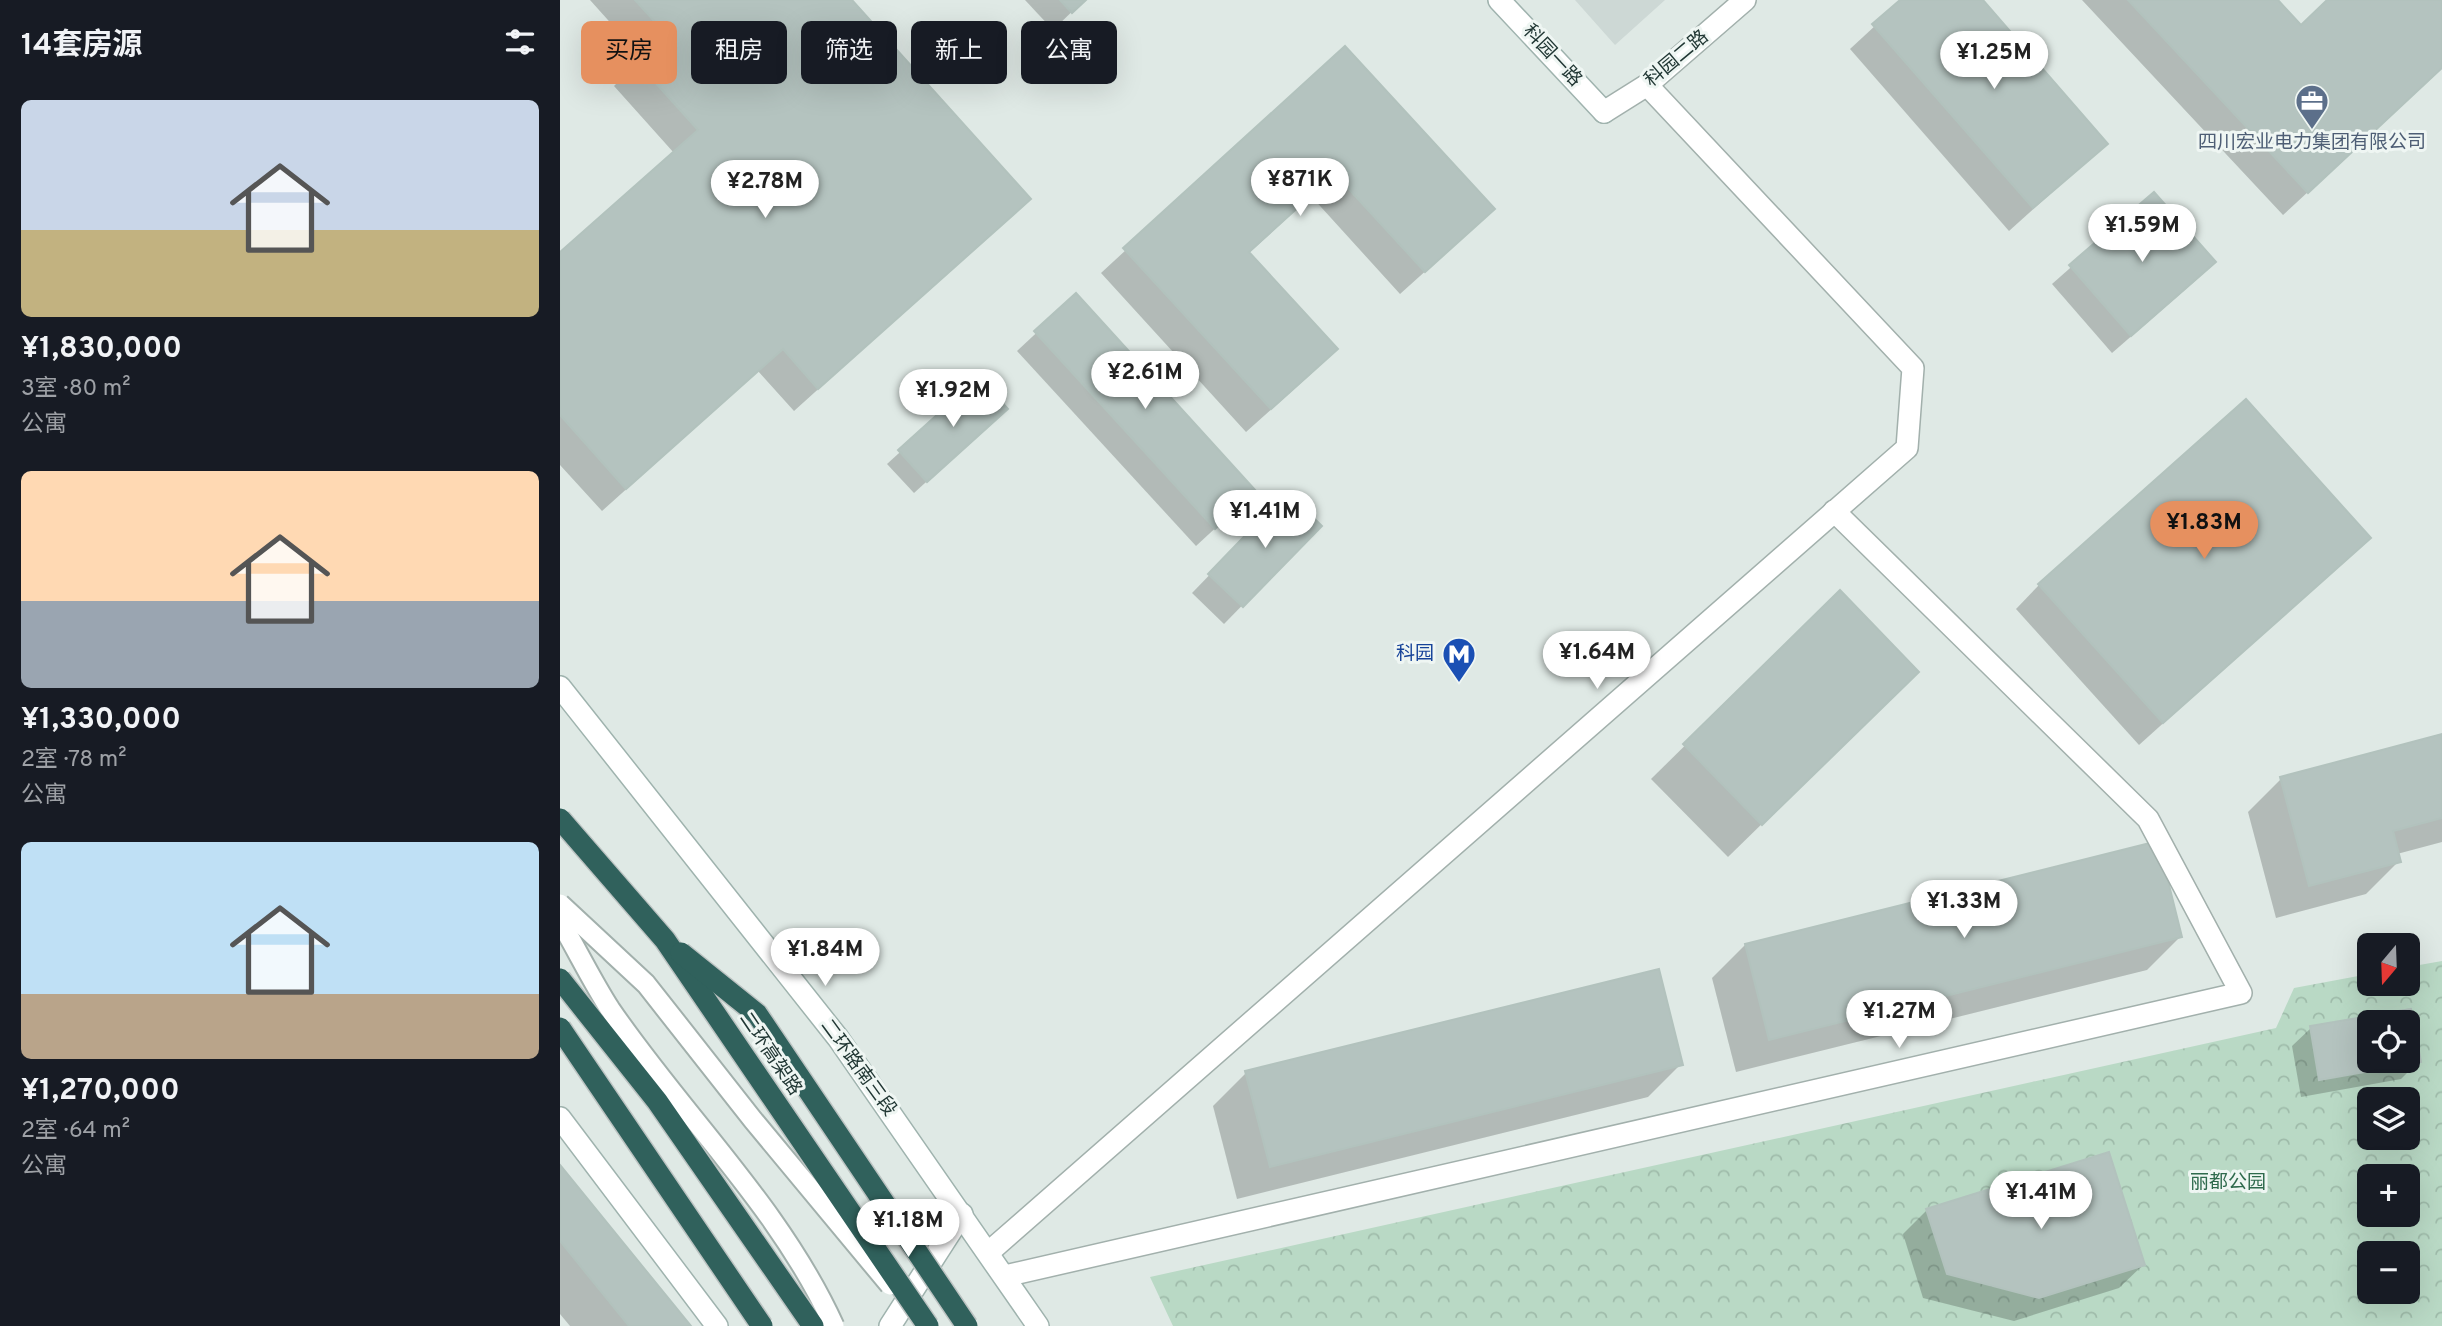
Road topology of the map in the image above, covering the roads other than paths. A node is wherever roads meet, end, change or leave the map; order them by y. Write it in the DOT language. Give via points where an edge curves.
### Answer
graph roads {
  1 [pos="1499,0"];
  2 [pos="1745,0"];
  3 [pos="1647,85"];
  4 [pos="1604,113"];
  5 [pos="1834,511"];
  6 [pos="560,687"];
  7 [pos="560,820"];
  8 [pos="560,904"];
  9 [pos="560,921"];
  10 [pos="665,940"];
  11 [pos="560,979"];
  12 [pos="560,1028"];
  13 [pos="560,1118"];
  14 [pos="962,1214"];
  15 [pos="989,1252"];
  16 [pos="1004,1276"];
  17 [pos="717,1326"];
  18 [pos="762,1326"];
  19 [pos="813,1326"];
  20 [pos="834,1326"];
  21 [pos="890,1326"];
  22 [pos="926,1326"];
  23 [pos="967,1326"];
  24 [pos="1038,1326"];
  1 -- 4 [label="street, 科园一路"];
  2 -- 3 [label="street, 科园二路"];
  3 -- 4 [label="street, 科园二路"];
  3 -- 5 [label="street" via="1913,368 1907,448"];
  5 -- 15 [label="street"];
  5 -- 16 [label="street" via="2148,819 2241,993"];
  6 -- 14 [label="street, 二环路南三段" via="838,1038"];
  7 -- 10 [label="highway, 二环高架路, bridge"];
  8 -- 22 [label="lane, bridge" via="646,984"];
  9 -- 20 [label="lane, bridge" via="610,1008 813,1280"];
  10 -- 22 [label="highway, 二环高架路, bridge"];
  10 -- 23 [label="highway, bridge" via="757,1014"];
  11 -- 19 [label="highway, bridge" via="657,1101"];
  12 -- 18 [label="highway, bridge"];
  13 -- 17 [label="street"];
  14 -- 15 [label="street, 二环路南三段"];
  14 -- 21 [label="street"];
  15 -- 16 [label="street, 二环路南三段"];
  16 -- 24 [label="street, 二环路南三段"];
}
